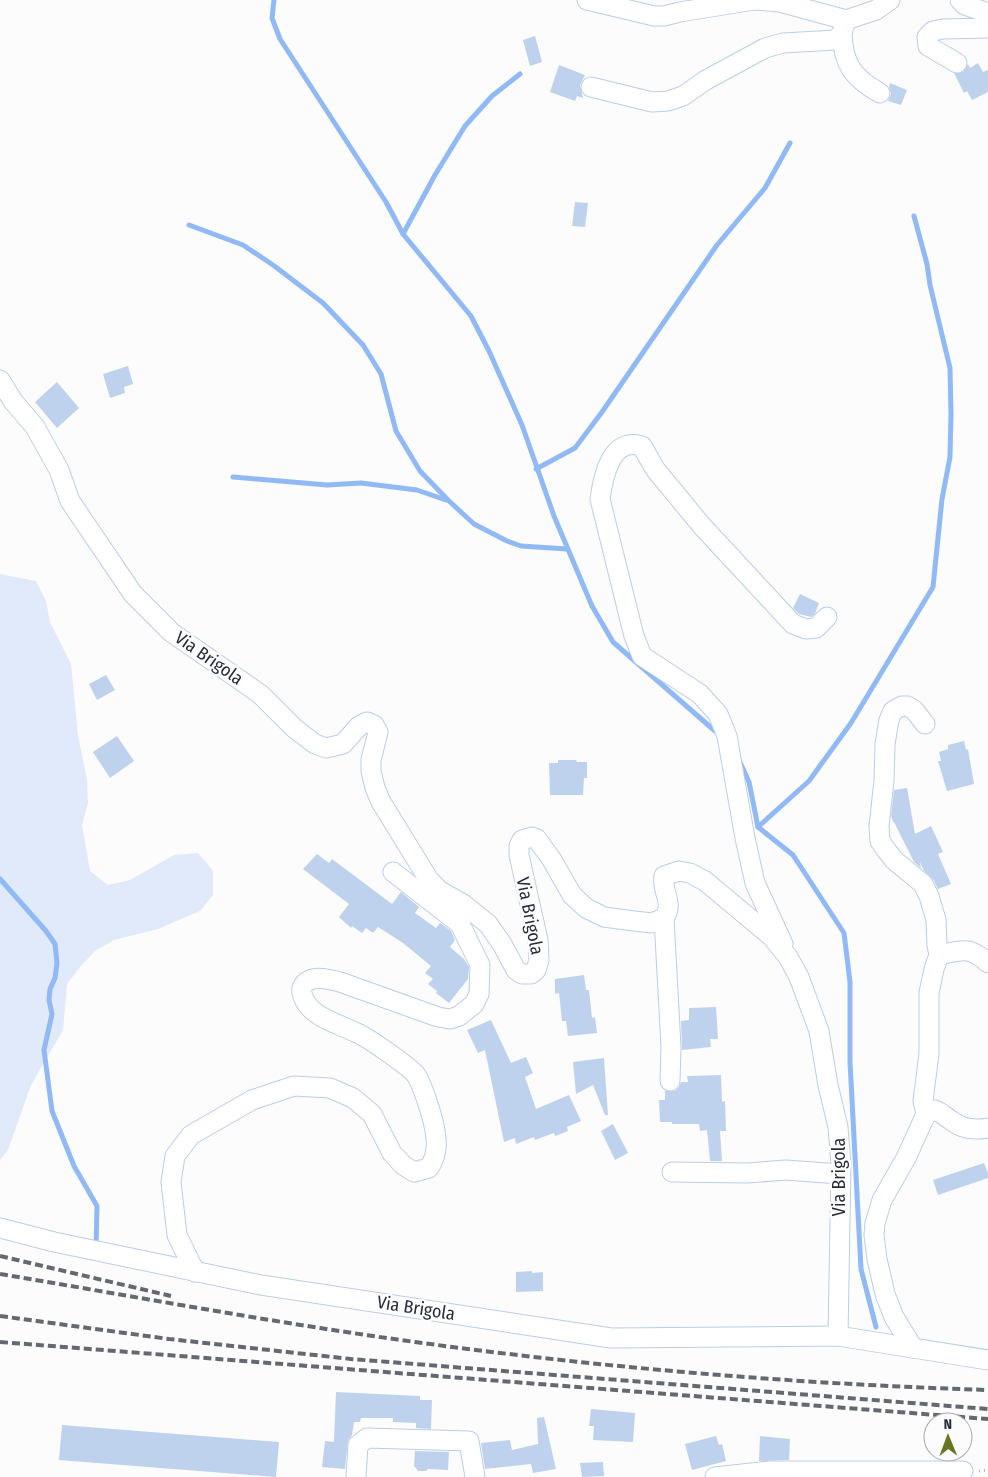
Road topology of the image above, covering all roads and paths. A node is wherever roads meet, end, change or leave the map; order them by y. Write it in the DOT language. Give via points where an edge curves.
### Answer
graph roads {
  1 [pos="587,0"];
  2 [pos="754,0"];
  3 [pos="890,0"];
  4 [pos="960,0"];
  5 [pos="988,13"];
  6 [pos="844,27"];
  7 [pos="988,28"];
  8 [pos="957,63"];
  9 [pos="591,87"];
  10 [pos="880,93"];
  11 [pos="0,380"];
  12 [pos="827,617"];
  13 [pos="925,724"];
  14 [pos="393,872"];
  15 [pos="664,918"];
  16 [pos="939,955"];
  17 [pos="788,957"];
  18 [pos="988,963"];
  19 [pos="670,1081"];
  20 [pos="926,1114"];
  21 [pos="988,1128"];
  22 [pos="672,1172"];
  23 [pos="840,1174"];
  24 [pos="0,1228"];
  25 [pos="195,1272"];
  26 [pos="838,1336"];
  27 [pos="912,1348"];
  28 [pos="988,1360"];
  29 [pos="963,1471"];
  30 [pos="356,1477"];
  31 [pos="475,1477"];
  32 [pos="715,1477"];
  1 -- 2 [label="street" via="664,16"];
  2 -- 6 [label="street" via="780,2"];
  3 -- 6 [label="street"];
  4 -- 5 [label="street"];
  6 -- 9 [label="street" via="836,40 782,43 765,48 668,101 652,102"];
  6 -- 10 [label="street" via="845,59 868,87"];
  7 -- 8 [label="street" via="943,29 926,37 928,46"];
  11 -- 15 [label="street, Via Brigola" via="35,427 59,470 70,500 133,594 171,632 260,694 315,744 335,747 344,744 362,724 374,725 378,732 371,771 381,802 429,880 488,924 516,970 531,974 539,960 538,940 519,863 519,846 527,838 537,839 572,895 586,908 604,917 634,921 652,923"];
  12 -- 17 [label="street" via="816,628 806,629 794,624 702,526 655,469 642,446 634,443 621,448 610,460 602,480 600,500 634,636 642,656 700,694 718,714 727,736 755,883"];
  13 -- 16 [label="street, Via Brigola" via="908,706 893,711 889,720 880,841 894,860 923,884 936,920"];
  14 -- 25 [label="street" via="460,924 480,965 479,994 474,1004 450,1019 323,979 304,983 302,995 316,1013 365,1036 415,1074 430,1109 435,1131 437,1150 434,1160 428,1168 414,1172 403,1165 392,1153 372,1114 353,1098 330,1088 294,1086 252,1100 191,1135 175,1156 171,1182 177,1236"];
  15 -- 17 [label="street, Via Brigola" via="669,911 664,876 679,871 690,873 732,902 772,937"];
  15 -- 19 [label="street"];
  16 -- 18 [label="street" via="969,950"];
  16 -- 20 [label="street, Via Brigola" via="929,992 929,1054 923,1101"];
  17 -- 23 [label="street, Via Brigola" via="819,1030 838,1127"];
  20 -- 21 [label="street" via="935,1110 965,1127"];
  20 -- 27 [label="street, Via Brigola" via="887,1190 874,1235 885,1294"];
  22 -- 23 [label="street" via="786,1170"];
  23 -- 26 [label="street, Via Brigola"];
  24 -- 25 [label="street, Via Brigola"];
  25 -- 26 [label="street, Via Brigola" via="611,1338"];
  26 -- 27 [label="street, Via Brigola"];
  27 -- 28 [label="street, Via Brigola"];
  29 -- 32 [label="street" via="770,1471"];
  30 -- 31 [label="street" via="358,1445 367,1438 469,1441"];
}
